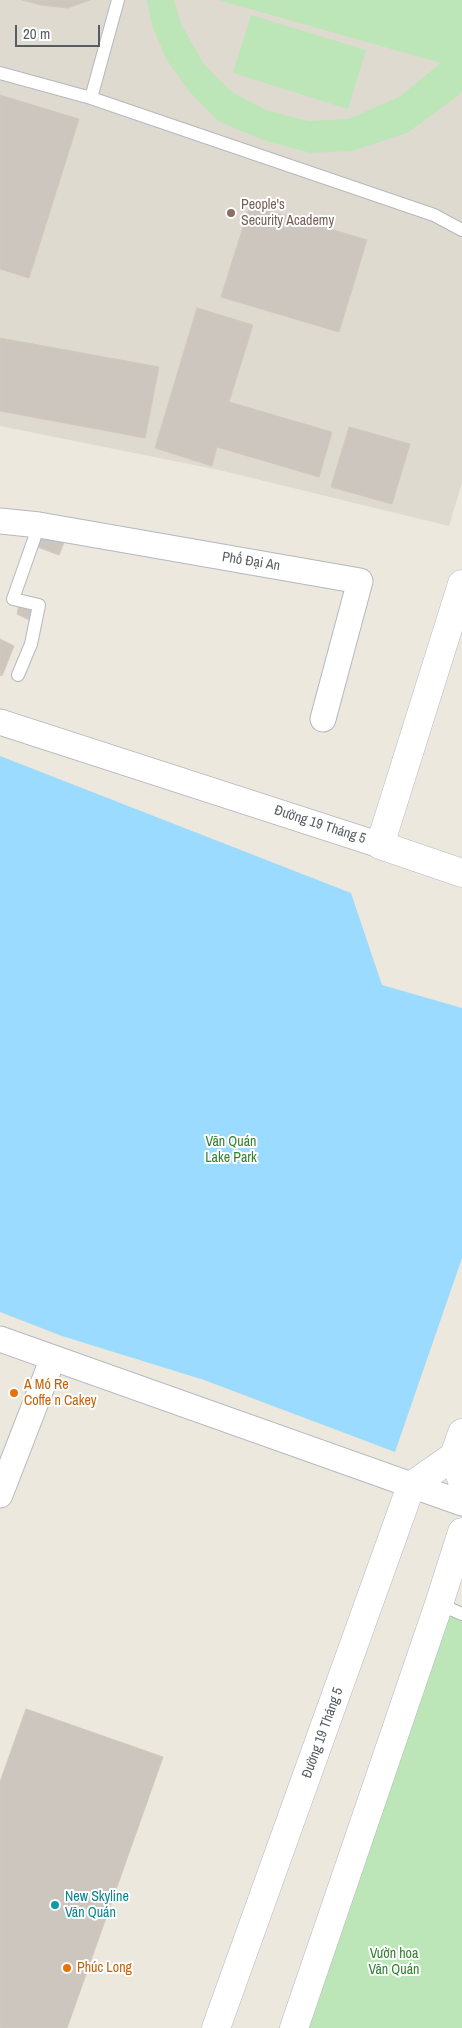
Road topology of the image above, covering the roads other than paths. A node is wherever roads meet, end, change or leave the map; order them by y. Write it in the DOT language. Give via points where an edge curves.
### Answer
graph roads {
  1 [pos="118,0"];
  2 [pos="0,72"];
  3 [pos="91,98"];
  4 [pos="462,230"];
  5 [pos="0,520"];
  6 [pos="39,525"];
  7 [pos="462,584"];
  8 [pos="18,675"];
  9 [pos="323,719"];
  10 [pos="0,722"];
  11 [pos="380,845"];
  12 [pos="462,873"];
  13 [pos="0,1339"];
  14 [pos="53,1358"];
  15 [pos="459,1457"];
  16 [pos="411,1486"];
  17 [pos="0,1495"];
  18 [pos="462,1503"];
  19 [pos="462,1532"];
  20 [pos="451,1609"];
  21 [pos="216,2028"];
  22 [pos="294,2028"];
  1 -- 3 [label="lane"];
  2 -- 3 [label="lane"];
  3 -- 4 [label="lane" via="434,215"];
  5 -- 6 [label="street, Phố Đại An"];
  6 -- 8 [label="lane" via="13,599 39,605 30,644"];
  6 -- 9 [label="street, Phố Đại An" via="360,580"];
  7 -- 11 [label="street, Đường 19 Tháng 5"];
  10 -- 11 [label="street, Đường 19 Tháng 5"];
  11 -- 12 [label="street, Đường 19 Tháng 5"];
  13 -- 14 [label="street"];
  14 -- 16 [label="street"];
  14 -- 17 [label="street"];
  15 -- 16 [label="street"];
  16 -- 18 [label="street"];
  16 -- 21 [label="street, Đường 19 Tháng 5"];
  19 -- 20 [label="street"];
  20 -- 22 [label="street"];
}
